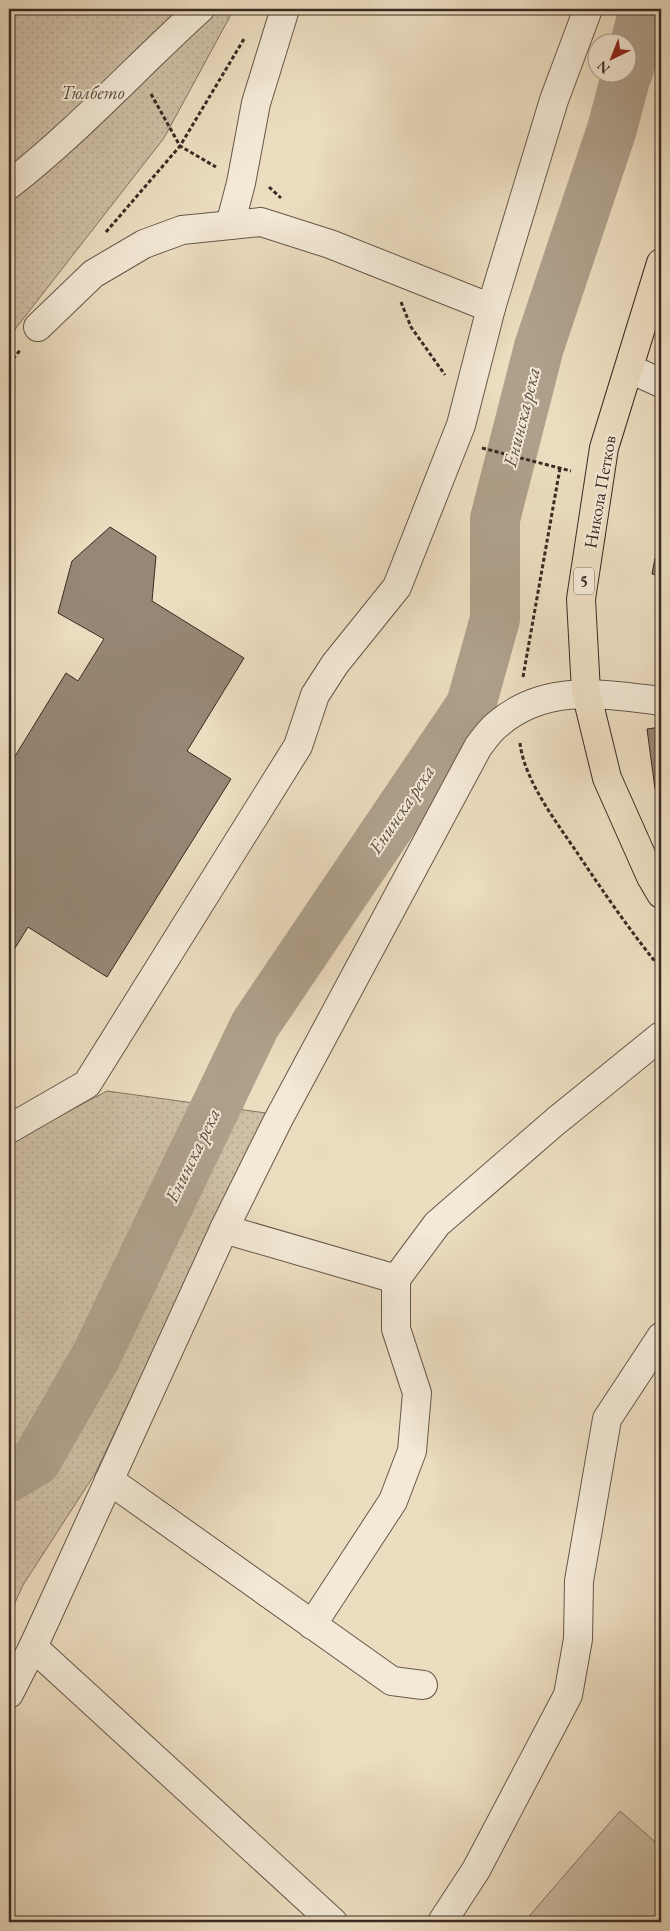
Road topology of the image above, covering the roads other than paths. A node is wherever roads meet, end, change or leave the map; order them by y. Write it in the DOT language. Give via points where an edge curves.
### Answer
graph roads {
  1 [pos="200,9"];
  2 [pos="285,9"];
  3 [pos="588,9"];
  4 [pos="9,185"];
  5 [pos="230,225"];
  6 [pos="661,263"];
  7 [pos="491,308"];
  8 [pos="38,327"];
  9 [pos="630,370"];
  10 [pos="661,383"];
  11 [pos="586,692"];
  12 [pos="661,701"];
  13 [pos="661,894"];
  14 [pos="661,1036"];
  15 [pos="9,1129"];
  16 [pos="224,1229"];
  17 [pos="396,1279"];
  18 [pos="661,1337"];
  19 [pos="109,1480"];
  20 [pos="312,1625"];
  21 [pos="33,1647"];
  22 [pos="424,1685"];
  23 [pos="9,1694"];
  24 [pos="333,1922"];
  25 [pos="442,1922"];
  1 -- 4 [label="street" via="52,151"];
  2 -- 5 [label="street" via="256,104"];
  3 -- 7 [label="street" via="554,100"];
  5 -- 7 [label="street" via="261,222 322,241"];
  5 -- 8 [label="street" via="182,230 144,244 93,274"];
  6 -- 9 [label="main road, Никола Петков / 5"];
  7 -- 15 [label="street" via="461,425 397,587 335,664 315,695 298,746 88,1084"];
  9 -- 10 [label="street"];
  9 -- 11 [label="main road, Никола Петков / 5" via="604,448 581,599"];
  11 -- 12 [label="street"];
  11 -- 13 [label="main road, Никола Петков / 5" via="607,778"];
  11 -- 16 [label="street" via="555,696 517,710 497,724 478,747 277,1122"];
  14 -- 17 [label="street" via="437,1224"];
  16 -- 17 [label="street"];
  16 -- 19 [label="street"];
  17 -- 20 [label="street" via="396,1329 417,1393 412,1451 393,1501"];
  18 -- 25 [label="street" via="607,1419 580,1572 578,1639 568,1694 476,1870"];
  19 -- 20 [label="street"];
  19 -- 21 [label="street"];
  20 -- 22 [label="street" via="392,1681"];
  21 -- 23 [label="street"];
  21 -- 24 [label="street"];
}
